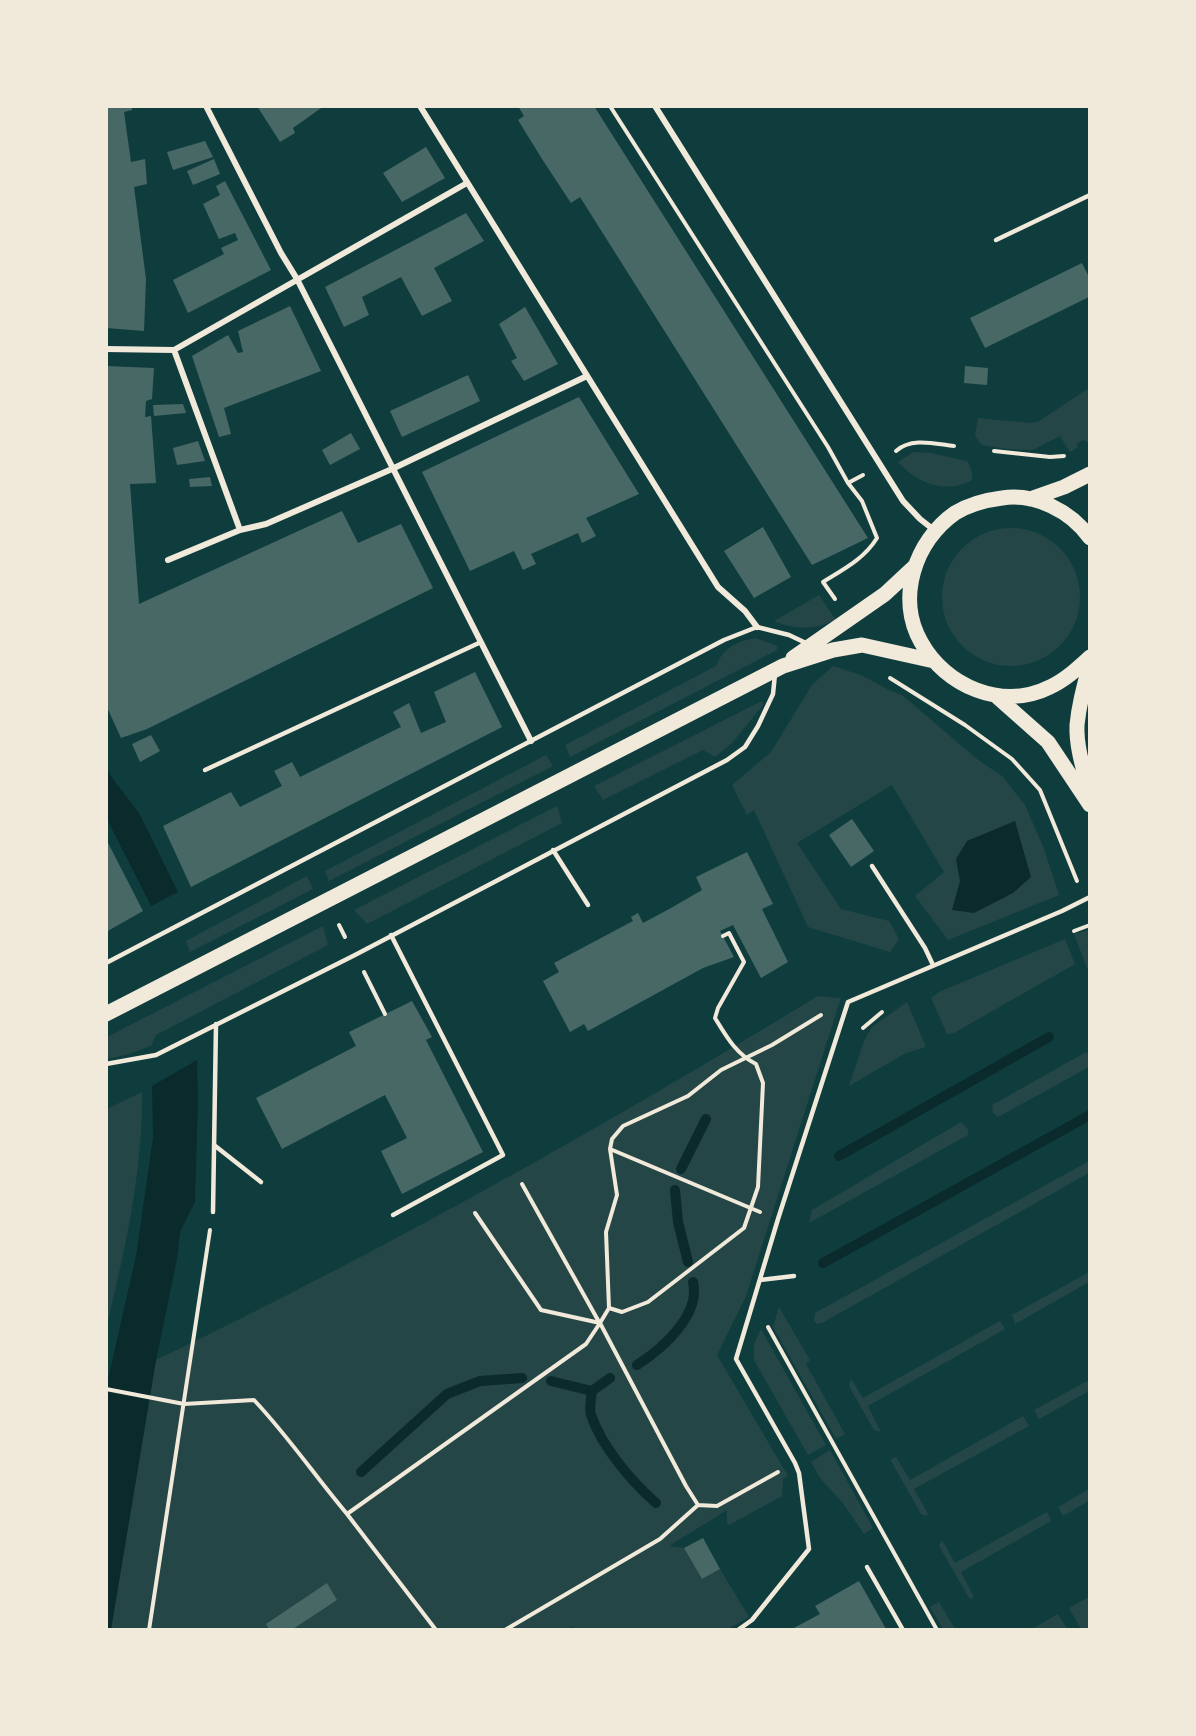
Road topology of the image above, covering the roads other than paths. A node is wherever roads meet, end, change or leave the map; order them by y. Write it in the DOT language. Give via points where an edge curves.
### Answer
graph roads {
  1 [pos="206,106"];
  2 [pos="420,106"];
  3 [pos="655,106"];
  4 [pos="467,183"];
  5 [pos="1089,195"];
  6 [pos="996,240"];
  7 [pos="297,279"];
  8 [pos="106,350"];
  9 [pos="174,350"];
  10 [pos="587,376"];
  11 [pos="392,469"];
  12 [pos="1089,474"];
  13 [pos="1030,499"];
  14 [pos="240,530"];
  15 [pos="935,530"];
  16 [pos="1089,537"];
  17 [pos="168,560"];
  18 [pos="915,566"];
  19 [pos="757,627"];
  20 [pos="481,642"];
  21 [pos="810,645"];
  22 [pos="1089,657"];
  23 [pos="934,661"];
  24 [pos="1089,665"];
  25 [pos="779,668"];
  26 [pos="995,695"];
  27 [pos="531,741"];
  28 [pos="205,770"];
  29 [pos="1089,793"];
  30 [pos="1089,805"];
  31 [pos="553,850"];
  32 [pos="872,866"];
  33 [pos="1089,897"];
  34 [pos="588,905"];
  35 [pos="391,935"];
  36 [pos="106,963"];
  37 [pos="933,966"];
  38 [pos="106,1014"];
  39 [pos="216,1023"];
  40 [pos="106,1065"];
  41 [pos="214,1145"];
  42 [pos="261,1182"];
  43 [pos="213,1212"];
  44 [pos="393,1215"];
  45 [pos="794,1276"];
  46 [pos="759,1280"];
  47 [pos="867,1567"];
  48 [pos="738,1629"];
  49 [pos="903,1629"];
  1 -- 7 [label="street"];
  2 -- 4 [label="street"];
  3 -- 15 [label="street" via="903,501"];
  4 -- 7 [label="street"];
  4 -- 10 [label="street"];
  5 -- 6 [label="lane"];
  7 -- 9 [label="street"];
  7 -- 11 [label="street"];
  8 -- 9 [label="street"];
  9 -- 14 [label="street"];
  10 -- 11 [label="street"];
  10 -- 19 [label="street" via="718,587"];
  11 -- 14 [label="street" via="266,524"];
  11 -- 20 [label="street"];
  12 -- 13 [label="main road"];
  13 -- 15 [label="main road" via="981,501 956,513"];
  13 -- 16 [label="main road" via="1069,516"];
  14 -- 17 [label="street"];
  15 -- 18 [label="main road"];
  18 -- 21 [label="main road" via="885,594"];
  18 -- 23 [label="main road" via="910,591 912,616 920,640"];
  19 -- 21 [label="lane"];
  19 -- 27 [label="lane" via="723,640"];
  20 -- 27 [label="street"];
  20 -- 28 [label="lane"];
  21 -- 25 [label="main road"];
  22 -- 26 [label="main road" via="1047,689"];
  23 -- 25 [label="main road" via="862,645"];
  23 -- 26 [label="main road" via="951,678"];
  24 -- 29 [label="main road" via="1077,727"];
  25 -- 31 [label="lane" via="773,693 745,747"];
  25 -- 38 [label="main road"];
  26 -- 30 [label="main road" via="1048,742"];
  27 -- 36 [label="lane"];
  31 -- 34 [label="lane"];
  31 -- 35 [label="lane"];
  32 -- 37 [label="lane"];
  33 -- 37 [label="lane"];
  35 -- 39 [label="lane"];
  35 -- 44 [label="lane" via="503,1155"];
  37 -- 46 [label="lane" via="848,1002"];
  39 -- 40 [label="lane" via="156,1055"];
  39 -- 41 [label="lane"];
  41 -- 42 [label="lane"];
  41 -- 43 [label="lane"];
  45 -- 46 [label="lane"];
  46 -- 48 [label="lane" via="736,1359 799,1473 809,1549 752,1620"];
  47 -- 49 [label="lane"];
}
